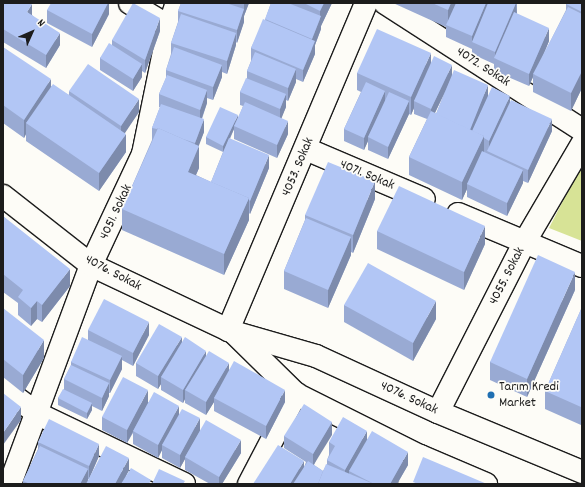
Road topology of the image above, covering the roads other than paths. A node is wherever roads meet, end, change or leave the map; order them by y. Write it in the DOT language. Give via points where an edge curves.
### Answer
graph roads {
  1 [pos="130,3"];
  2 [pos="177,3"];
  3 [pos="366,3"];
  4 [pos="385,3"];
  5 [pos="169,27"];
  6 [pos="582,130"];
  7 [pos="582,144"];
  8 [pos="306,149"];
  9 [pos="3,196"];
  10 [pos="524,243"];
  11 [pos="91,265"];
  12 [pos="582,266"];
  13 [pos="231,331"];
  14 [pos="3,388"];
  15 [pos="296,394"];
  16 [pos="438,412"];
  17 [pos="38,414"];
  18 [pos="420,456"];
  19 [pos="582,472"];
  20 [pos="10,484"];
  21 [pos="184,484"];
  22 [pos="249,484"];
  23 [pos="409,484"];
  24 [pos="486,484"];
  1 -- 5 [label="street"];
  2 -- 5 [label="street, 4051. Sokak"];
  3 -- 8 [label="street, 4053. Sokak"];
  4 -- 6 [label="street, 4072. Sokak"];
  5 -- 11 [label="street, 4051. Sokak" via="143,154"];
  7 -- 10 [label="street, 4055. Sokak"];
  8 -- 10 [label="street, 4071. Sokak"];
  8 -- 13 [label="street, 4053. Sokak"];
  9 -- 11 [label="street, 4076. Sokak"];
  10 -- 12 [label="street, 4071. Sokak"];
  10 -- 16 [label="street, 4055. Sokak"];
  11 -- 13 [label="street, 4076. Sokak"];
  11 -- 17 [label="street, 4051. Sokak"];
  13 -- 15 [label="street, 4076. Sokak"];
  13 -- 16 [label="street, 4076. Sokak" via="316,356"];
  14 -- 17 [label="street"];
  15 -- 18 [label="street, 4076. Sokak"];
  15 -- 22 [label="street"];
  16 -- 19 [label="street, 4076. Sokak"];
  17 -- 20 [label="street, 4051. Sokak"];
  17 -- 21 [label="street"];
  18 -- 23 [label="street"];
  18 -- 24 [label="street, 4076. Sokak"];
}
